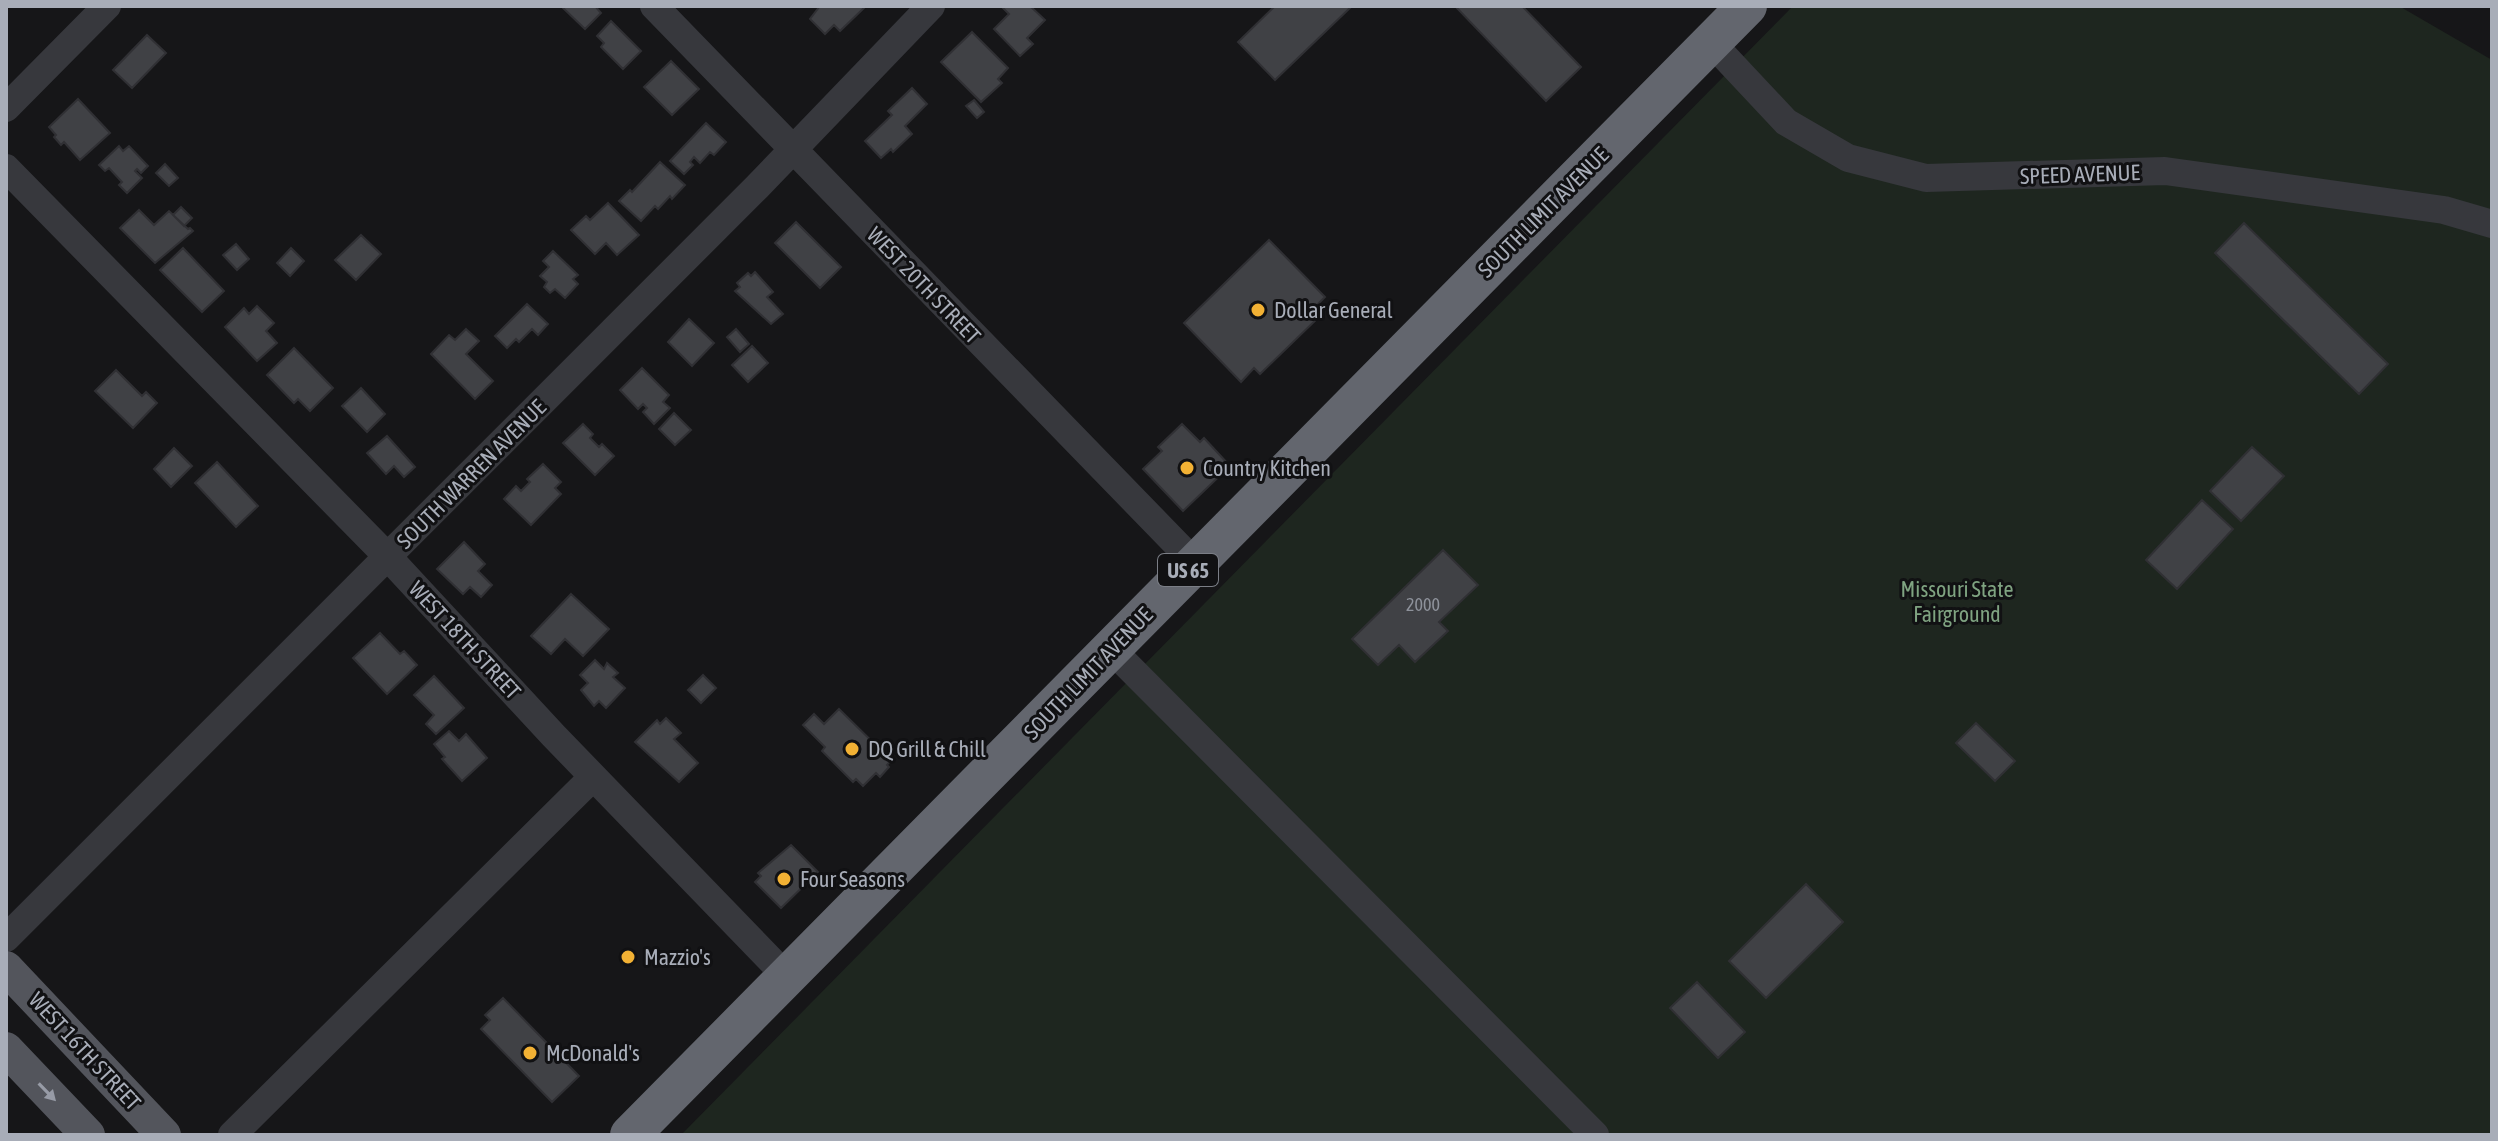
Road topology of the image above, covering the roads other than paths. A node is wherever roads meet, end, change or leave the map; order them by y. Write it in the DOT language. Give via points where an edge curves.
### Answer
graph roads {
  1 [pos="107,6"];
  2 [pos="654,6"];
  3 [pos="931,6"];
  4 [pos="1747,6"];
  5 [pos="1711,42"];
  6 [pos="6,108"];
  7 [pos="792,151"];
  8 [pos="6,168"];
  9 [pos="2492,224"];
  10 [pos="388,557"];
  11 [pos="1195,563"];
  12 [pos="1112,650"];
  13 [pos="593,777"];
  14 [pos="6,938"];
  15 [pos="6,968"];
  16 [pos="787,977"];
  17 [pos="6,1049"];
  18 [pos="88,1135"];
  19 [pos="164,1135"];
  20 [pos="232,1135"];
  21 [pos="630,1135"];
  22 [pos="1595,1135"];
  1 -- 6 [label="street"];
  2 -- 7 [label="street, WEST 20TH STREET"];
  3 -- 7 [label="street, SOUTH WARREN AVENUE"];
  4 -- 5 [label="highway, SOUTH LIMIT AVENUE / US 65"];
  5 -- 9 [label="street, SPEED AVENUE" via="1786,122 1848,158 1926,178 2165,171 2444,210"];
  5 -- 11 [label="highway, SOUTH LIMIT AVENUE / US 65"];
  7 -- 10 [label="street, SOUTH WARREN AVENUE"];
  7 -- 11 [label="street, WEST 20TH STREET"];
  8 -- 10 [label="street, WEST 18TH STREET"];
  10 -- 13 [label="street, WEST 18TH STREET"];
  10 -- 14 [label="street, SOUTH WARREN AVENUE"];
  11 -- 12 [label="highway, SOUTH LIMIT AVENUE / US 65"];
  12 -- 16 [label="highway, SOUTH LIMIT AVENUE / US 65"];
  12 -- 22 [label="street"];
  13 -- 16 [label="street, WEST 18TH STREET"];
  13 -- 20 [label="street"];
  15 -- 19 [label="main road, WEST 16TH STREET"];
  16 -- 21 [label="highway, SOUTH LIMIT AVENUE / US 65"];
  17 -- 18 [label="main road, one-way"];
}
